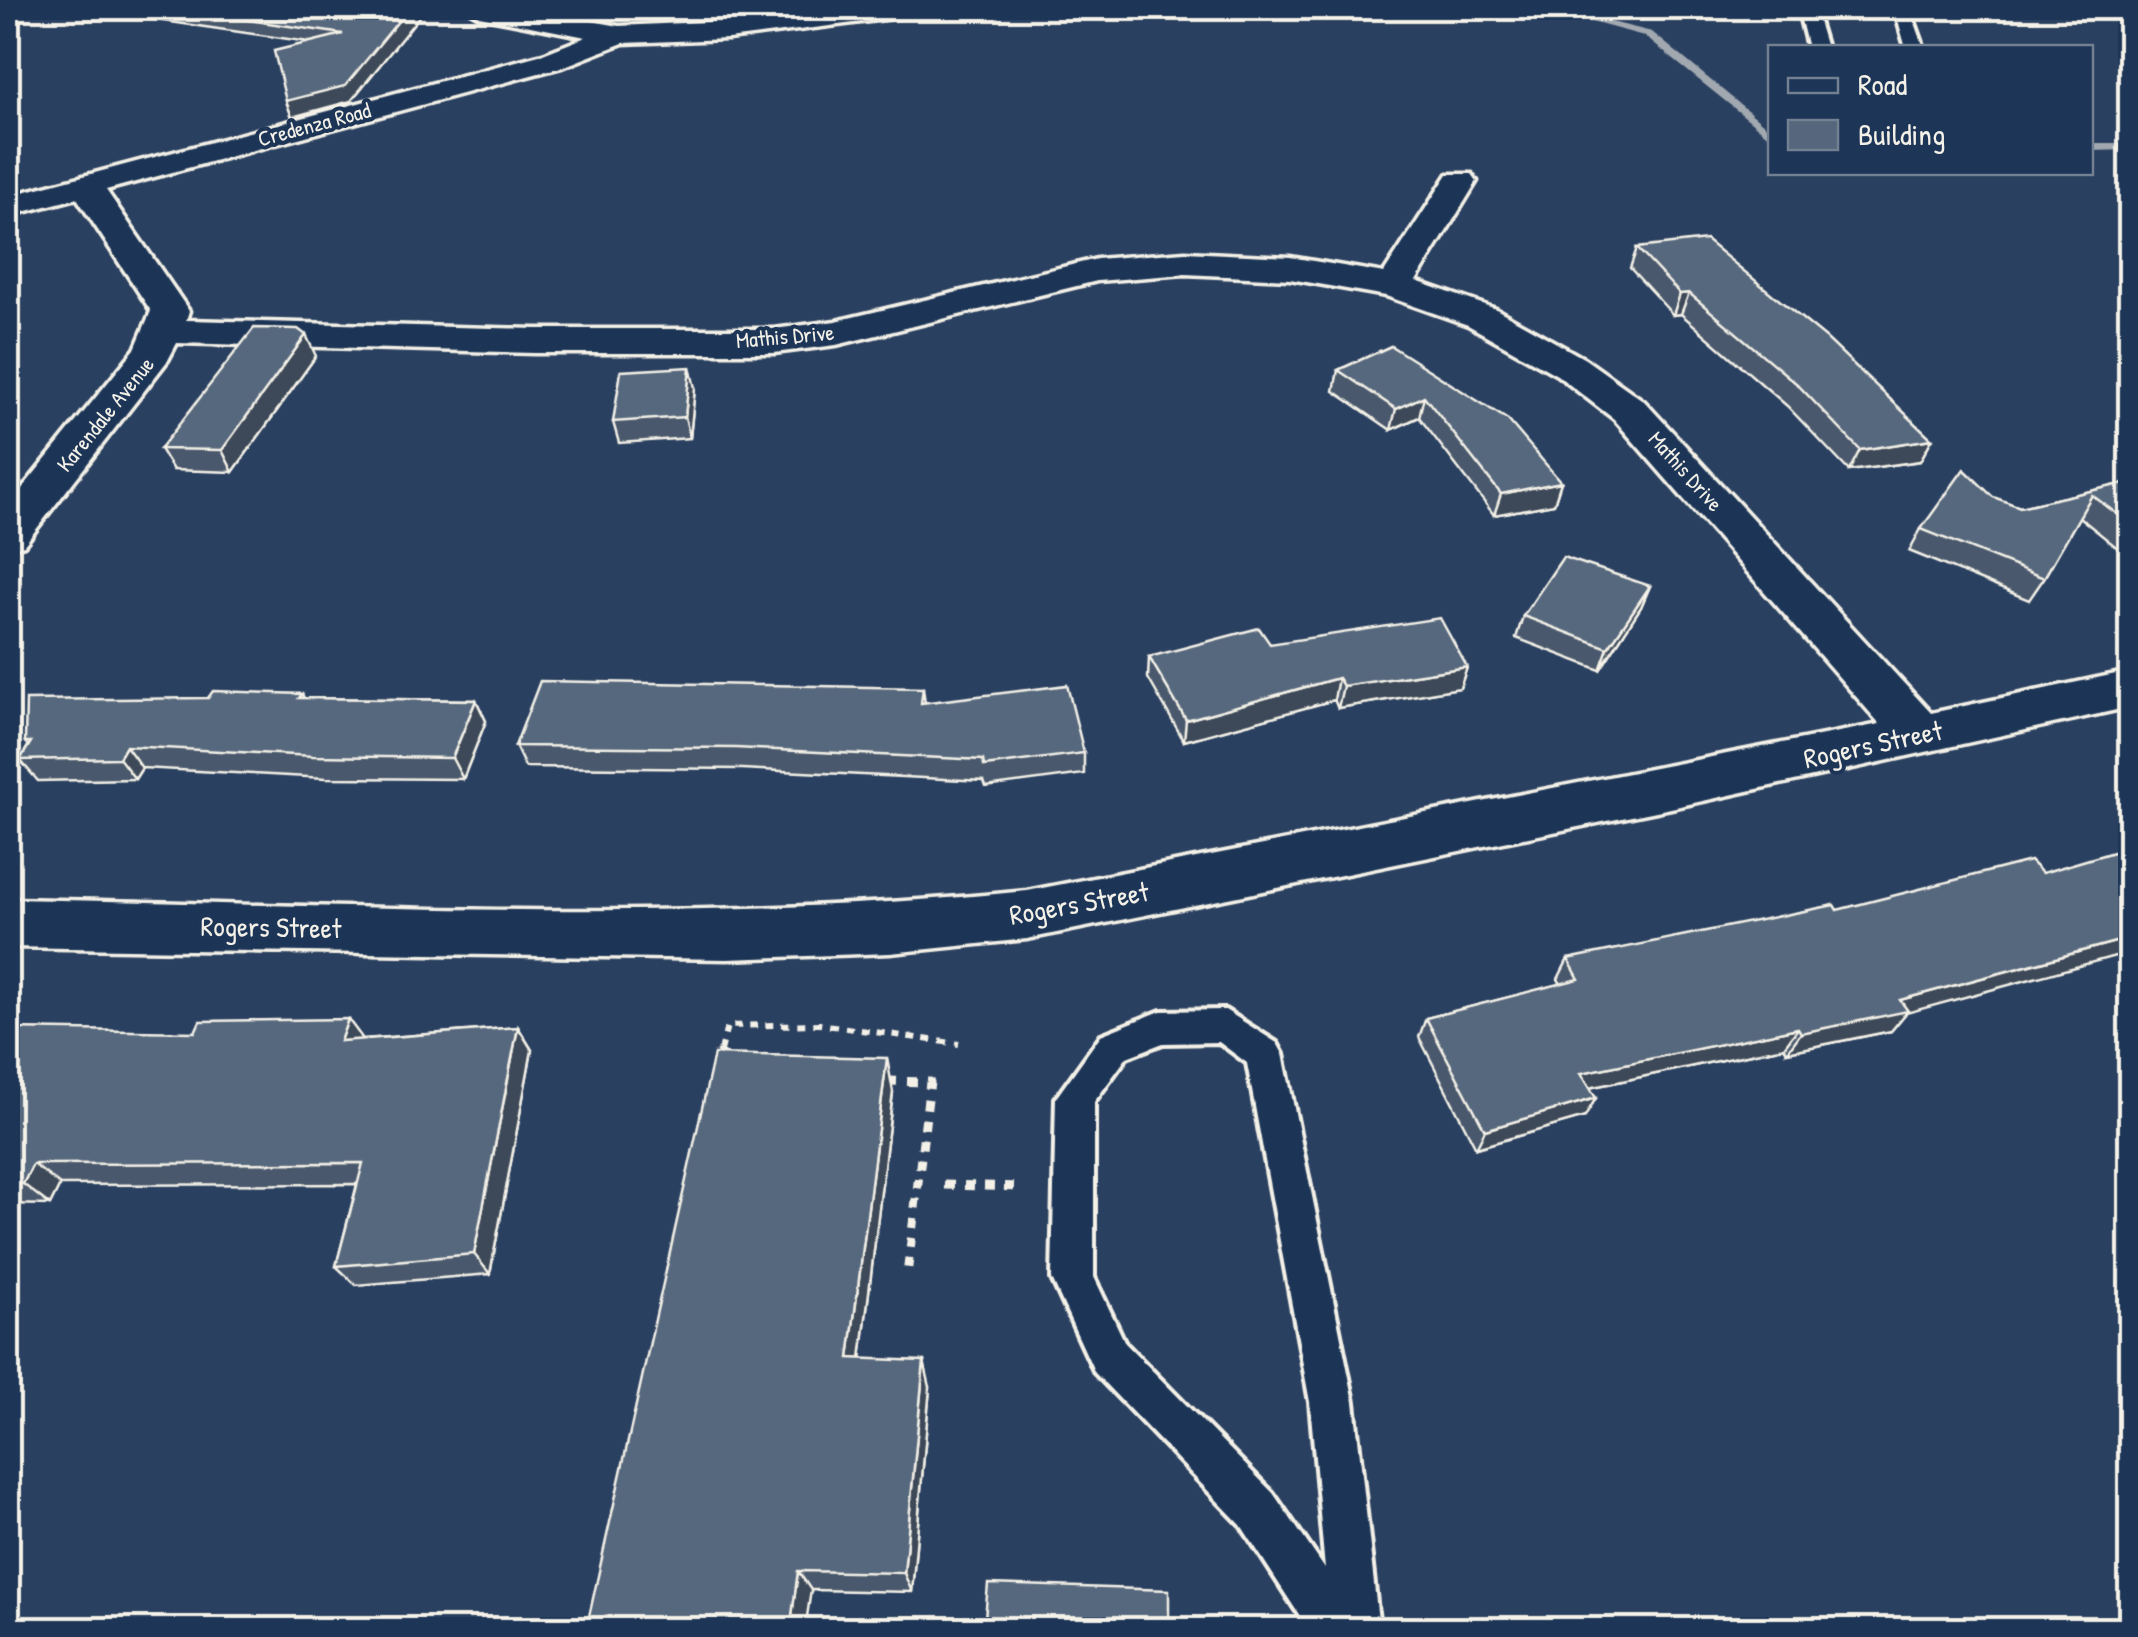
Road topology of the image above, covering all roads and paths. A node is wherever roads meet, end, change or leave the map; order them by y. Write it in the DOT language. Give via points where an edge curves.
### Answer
graph roads {
  1 [pos="480,8"];
  2 [pos="909,8"];
  3 [pos="1806,8"];
  4 [pos="1840,8"];
  5 [pos="619,35"];
  6 [pos="1817,45"];
  7 [pos="1914,45"];
  8 [pos="1460,181"];
  9 [pos="86,185"];
  10 [pos="8,206"];
  11 [pos="1394,286"];
  12 [pos="166,330"];
  13 [pos="8,535"];
  14 [pos="2130,688"];
  15 [pos="1919,734"];
  16 [pos="8,923"];
  17 [pos="959,1044"];
  18 [pos="716,1077"];
  19 [pos="872,1081"];
  20 [pos="944,1185"];
  21 [pos="1074,1189"];
  22 [pos="907,1275"];
  23 [pos="1338,1630"];
  24 [pos="1356,1630"];
  1 -- 5 [label="street"];
  2 -- 5 [label="street" via="728,30"];
  3 -- 6 [label="lane"];
  4 -- 7 [label="lane" via="1904,13"];
  5 -- 9 [label="street, Credenza Road" via="554,60"];
  8 -- 11 [label="street"];
  9 -- 10 [label="street, Credenza Road"];
  9 -- 12 [label="street, Karendale Avenue" via="170,311"];
  11 -- 12 [label="street, Mathis Drive" via="1290,268 1141,265 1056,278 836,334 774,341"];
  11 -- 15 [label="street, Mathis Drive" via="1467,311 1540,347 1628,410"];
  12 -- 13 [label="street, Karendale Avenue"];
  14 -- 15 [label="street, Rogers Street"];
  15 -- 16 [label="street, Rogers Street" via="1027,915 890,929 727,934"];
  17 -- 18 [label="path" via="819,1024 727,1026"];
  19 -- 22 [label="path" via="930,1082"];
  20 -- 21 [label="path"];
  21 -- 23 [label="lane" via="1072,1279 1110,1358 1258,1509"];
  21 -- 24 [label="lane" via="1075,1098 1114,1046 1161,1026 1225,1026 1264,1054 1332,1402"];
}
